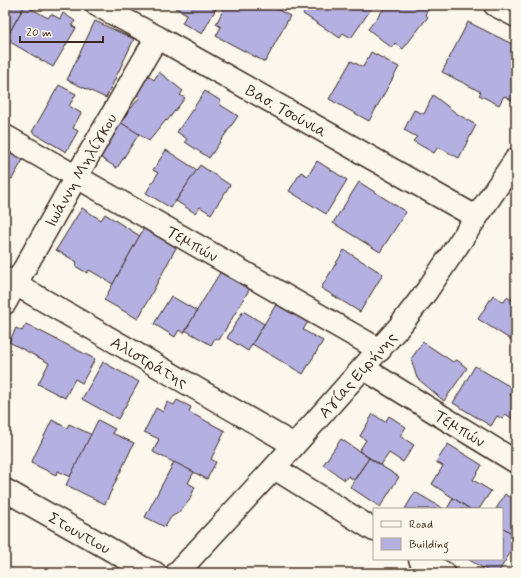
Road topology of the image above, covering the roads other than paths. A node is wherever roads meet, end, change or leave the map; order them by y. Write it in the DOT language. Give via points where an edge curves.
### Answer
graph roads {
  1 [pos="97,5"];
  2 [pos="495,5"];
  3 [pos="516,16"];
  4 [pos="157,38"];
  5 [pos="5,136"];
  6 [pos="516,159"];
  7 [pos="76,177"];
  8 [pos="476,217"];
  9 [pos="10,281"];
  10 [pos="5,303"];
  11 [pos="380,350"];
  12 [pos="363,368"];
  13 [pos="294,445"];
  14 [pos="516,462"];
  15 [pos="274,468"];
  16 [pos="5,490"];
  17 [pos="373,529"];
  18 [pos="422,560"];
  19 [pos="155,573"];
  20 [pos="177,573"];
  21 [pos="444,573"];
  1 -- 4 [label="street, Βασ. Τσούνια"];
  2 -- 3 [label="street"];
  4 -- 7 [label="street, Ιωάννη Μηλίγκου"];
  4 -- 8 [label="street, Βασ. Τσούνια"];
  5 -- 7 [label="street, Τεμπών"];
  6 -- 8 [label="street, Αγίας Ειρήνης"];
  7 -- 9 [label="street, Ιωάννη Μηλίγκου"];
  7 -- 11 [label="street, Τεμπών"];
  8 -- 11 [label="street, Αγίας Ειρήνης" via="414,309"];
  9 -- 10 [label="street, Ιωάννη Μηλίγκου"];
  9 -- 13 [label="street, Αλιστράτης"];
  11 -- 12 [label="street, Αγίας Ειρήνης"];
  12 -- 13 [label="street, Αγίας Ειρήνης"];
  12 -- 14 [label="street, Τεμπών"];
  13 -- 15 [label="street, Αγίας Ειρήνης"];
  15 -- 17 [label="street"];
  15 -- 20 [label="street, Αγίας Ειρήνης"];
  16 -- 19 [label="street, Στουντιου"];
  18 -- 21 [label="street"];
}
